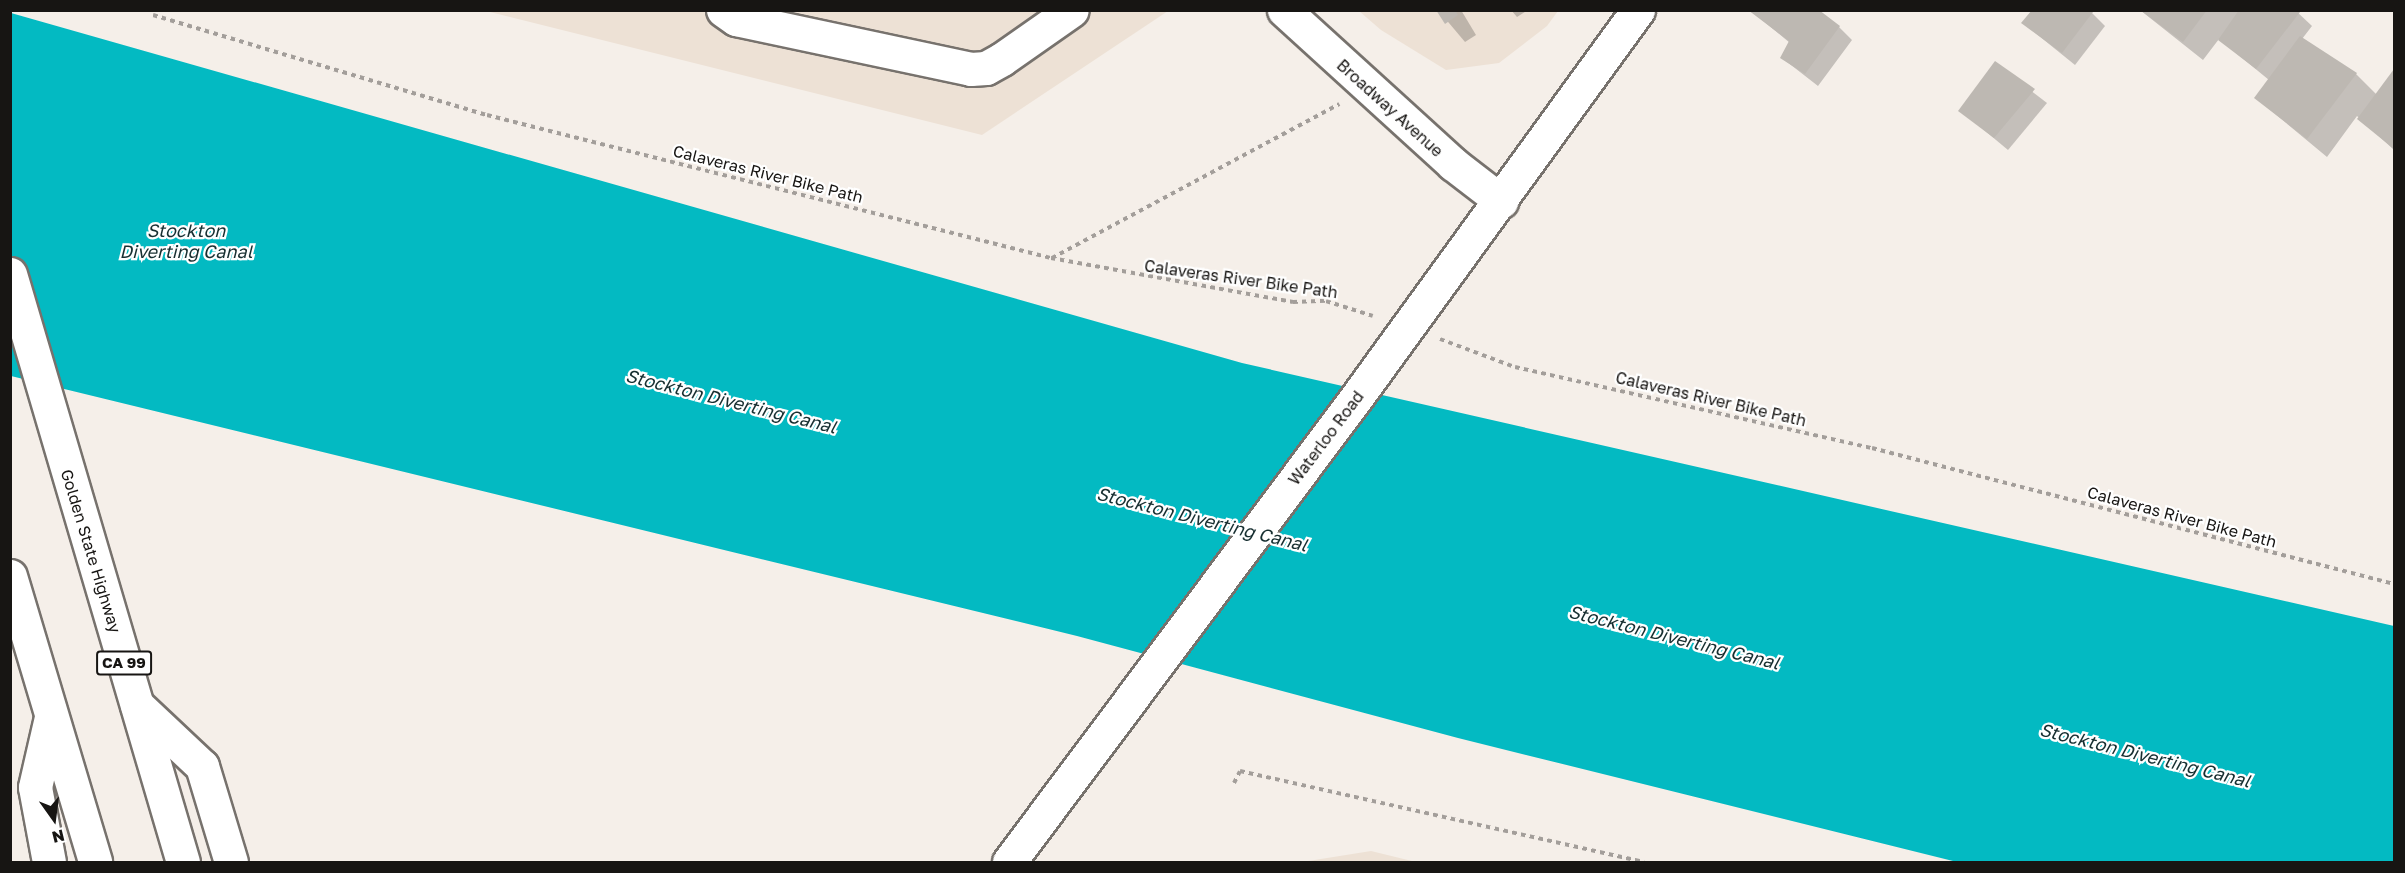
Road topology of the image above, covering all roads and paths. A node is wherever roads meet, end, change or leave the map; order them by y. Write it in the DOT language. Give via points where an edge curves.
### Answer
graph roads {
  1 [pos="723,10"];
  2 [pos="1072,10"];
  3 [pos="1284,10"];
  4 [pos="1638,10"];
  5 [pos="153,15"];
  6 [pos="1368,89"];
  7 [pos="1501,201"];
  8 [pos="1051,258"];
  9 [pos="10,273"];
  10 [pos="1407,327"];
  11 [pos="10,576"];
  12 [pos="2394,584"];
  13 [pos="136,704"];
  14 [pos="51,715"];
  15 [pos="1234,783"];
  16 [pos="49,862"];
  17 [pos="94,862"];
  18 [pos="183,862"];
  19 [pos="231,862"];
  20 [pos="1009,862"];
  21 [pos="1644,862"];
  1 -- 2 [label="main road" via="736,19 971,69 987,68"];
  3 -- 6 [label="main road, Broadway Avenue"];
  4 -- 7 [label="main road, Waterloo Road"];
  5 -- 8 [label="path, Calaveras River Bike Path" via="499,118"];
  6 -- 7 [label="main road, Broadway Avenue"];
  6 -- 8 [label="path"];
  7 -- 10 [label="main road, Waterloo Road"];
  8 -- 10 [label="path, Calaveras River Bike Path" via="1293,302 1326,301"];
  9 -- 13 [label="main road, Golden State Highway / CA 99"];
  10 -- 12 [label="path, Calaveras River Bike Path" via="1515,368 1872,448"];
  10 -- 20 [label="main road, Waterloo Road"];
  11 -- 14 [label="main road"];
  13 -- 18 [label="main road, Golden State Highway / CA 99"];
  13 -- 19 [label="main road" via="202,766"];
  14 -- 16 [label="main road" via="35,787"];
  14 -- 17 [label="main road"];
  15 -- 21 [label="path" via="1240,771"];
}
